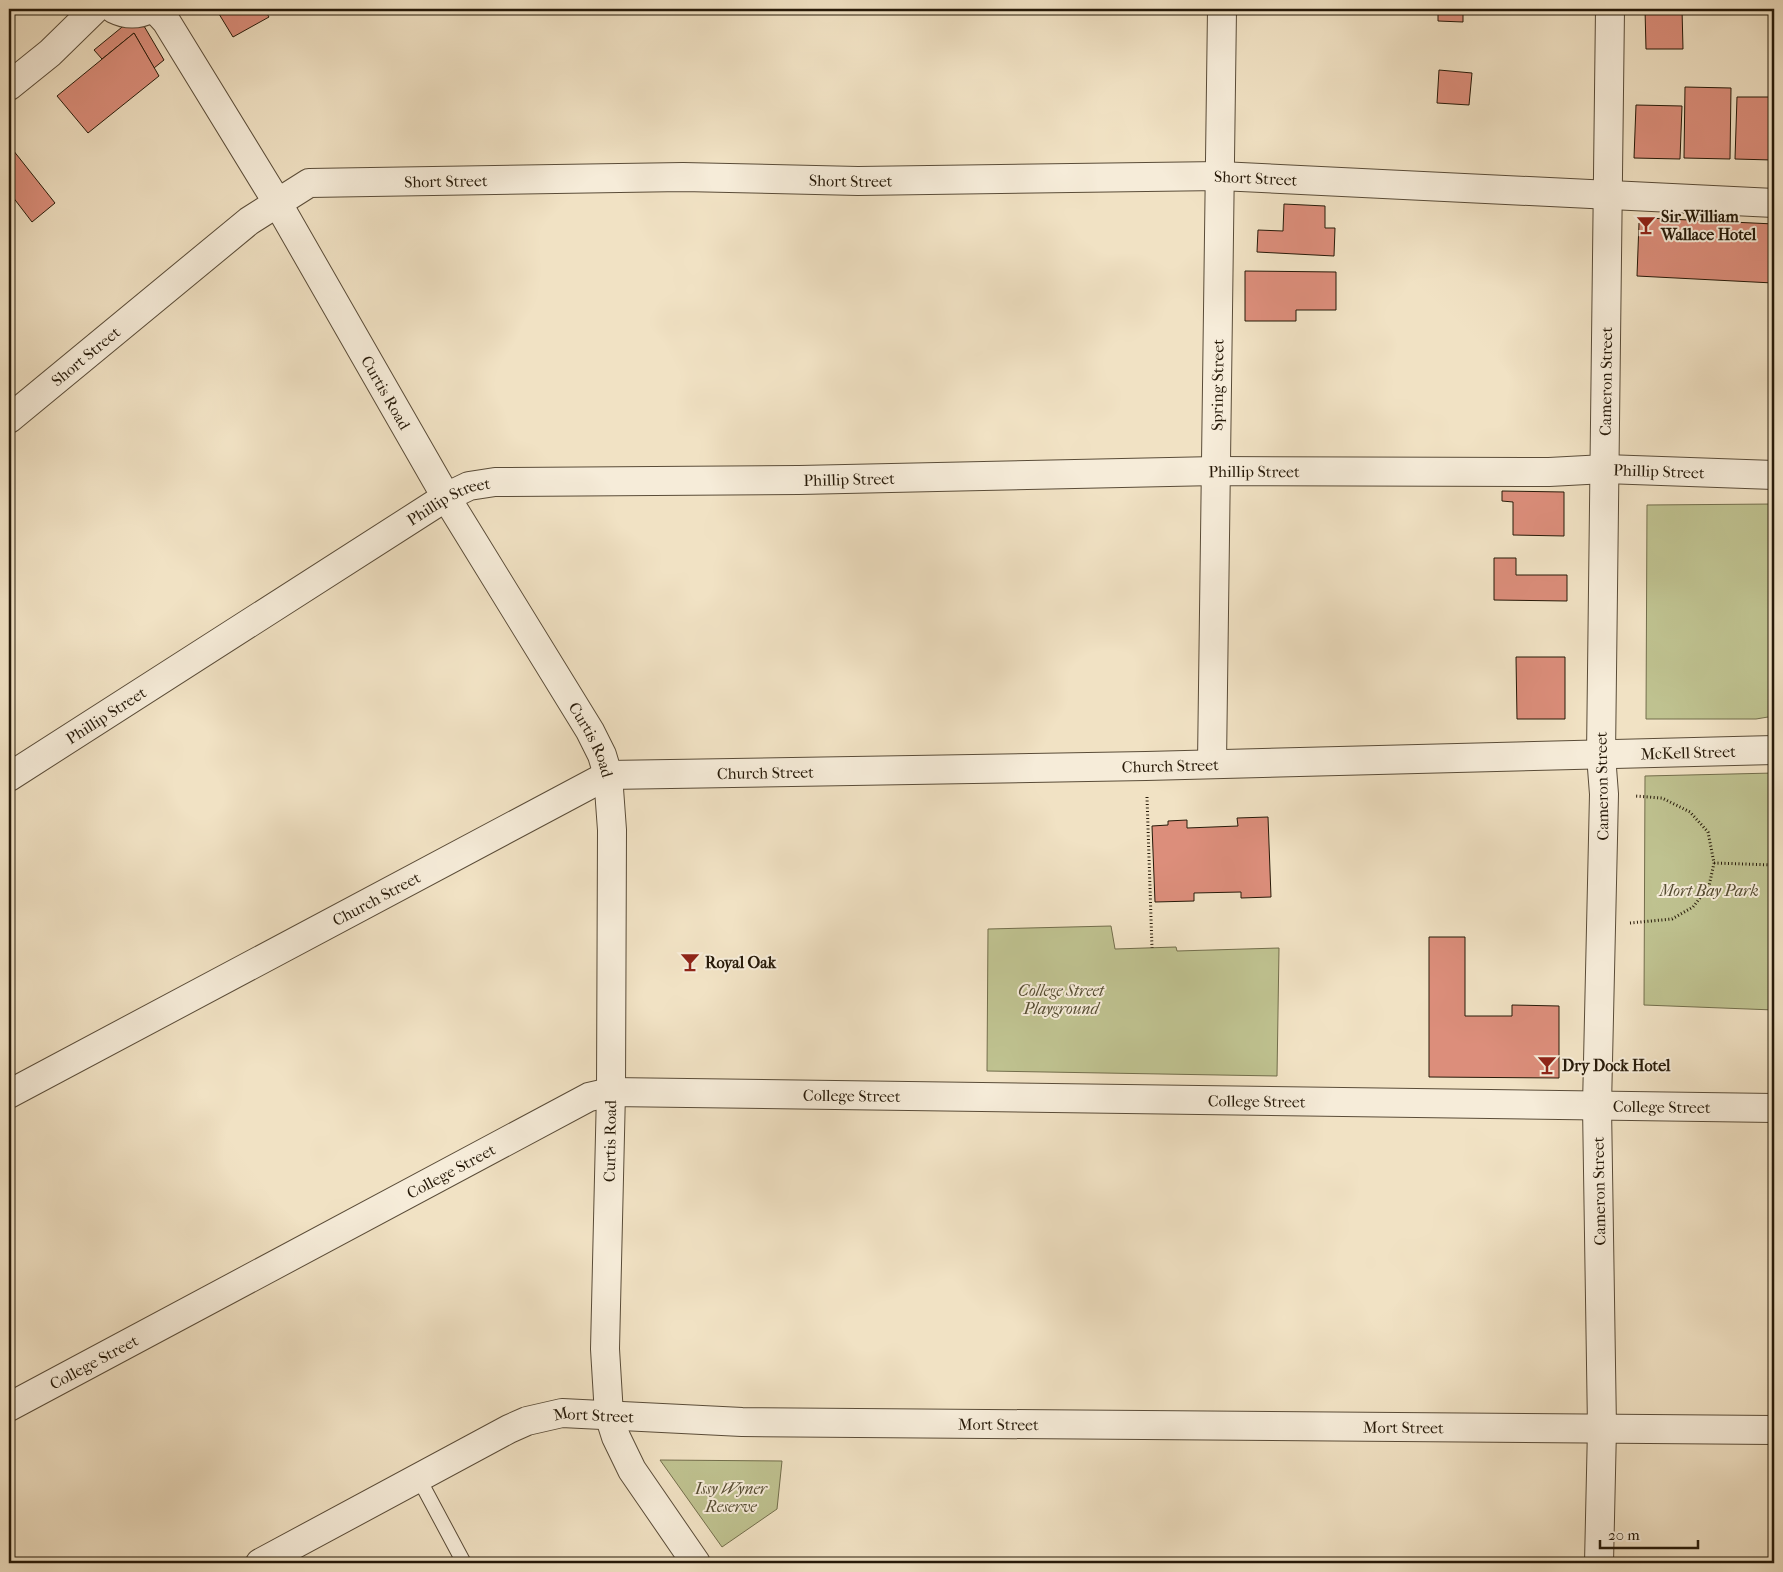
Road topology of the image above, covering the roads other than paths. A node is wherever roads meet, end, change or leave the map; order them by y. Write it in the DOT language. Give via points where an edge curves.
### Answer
graph roads {
  1 [pos="95,9"];
  2 [pos="114,9"];
  3 [pos="150,9"];
  4 [pos="156,9"];
  5 [pos="1222,9"];
  6 [pos="1610,9"];
  7 [pos="9,86"];
  8 [pos="1220,176"];
  9 [pos="1608,196"];
  10 [pos="276,202"];
  11 [pos="1774,203"];
  12 [pos="9,419"];
  13 [pos="1605,469"];
  14 [pos="1216,471"];
  15 [pos="1774,475"];
  16 [pos="446,497"];
  17 [pos="1774,750"];
  18 [pos="1601,755"];
  19 [pos="1212,764"];
  20 [pos="608,775"];
  21 [pos="9,777"];
  22 [pos="611,1092"];
  23 [pos="9,1094"];
  24 [pos="1597,1106"];
  25 [pos="1774,1108"];
  26 [pos="9,1407"];
  27 [pos="609,1415"];
  28 [pos="1602,1428"];
  29 [pos="1774,1430"];
  30 [pos="418,1477"];
  31 [pos="260,1563"];
  32 [pos="464,1563"];
  33 [pos="696,1563"];
  34 [pos="1599,1563"];
  1 -- 7 [label="street"];
  2 -- 3 [label="street" via="138,14"];
  4 -- 10 [label="street, Curtis Road"];
  5 -- 8 [label="street, Spring Street"];
  6 -- 9 [label="street, Cameron Street"];
  8 -- 9 [label="street, Short Street"];
  8 -- 10 [label="street, Short Street" via="309,183"];
  8 -- 14 [label="street, Spring Street"];
  9 -- 11 [label="street, Short Street"];
  9 -- 13 [label="street, Cameron Street"];
  10 -- 12 [label="street, Short Street"];
  10 -- 16 [label="street, Curtis Road"];
  13 -- 14 [label="street, Phillip Street" via="1549,472"];
  13 -- 15 [label="street, Phillip Street"];
  13 -- 18 [label="street, Cameron Street"];
  14 -- 16 [label="street, Phillip Street" via="495,482 470,486"];
  14 -- 19 [label="street, Spring Street"];
  16 -- 20 [label="street, Curtis Road" via="590,731"];
  16 -- 21 [label="street, Phillip Street"];
  17 -- 18 [label="street, McKell Street"];
  18 -- 19 [label="street, Church Street"];
  18 -- 24 [label="street, Cameron Street" via="1604,794"];
  19 -- 20 [label="street, Church Street"];
  20 -- 22 [label="street, Curtis Road" via="612,830"];
  20 -- 23 [label="street, Church Street"];
  22 -- 24 [label="street, College Street"];
  22 -- 26 [label="street, College Street" via="589,1097"];
  22 -- 27 [label="street, Curtis Road" via="605,1349"];
  24 -- 25 [label="street, College Street"];
  24 -- 28 [label="street, Cameron Street"];
  27 -- 28 [label="street, Mort Street" via="742,1422"];
  27 -- 30 [label="street, Mort Street" via="562,1412 527,1421"];
  27 -- 33 [label="street, Curtis Road" via="632,1470"];
  28 -- 29 [label="street, Mort Street"];
  28 -- 34 [label="street, Cameron Street"];
  30 -- 31 [label="street, Mort Street"];
  30 -- 32 [label="lane"];
}
